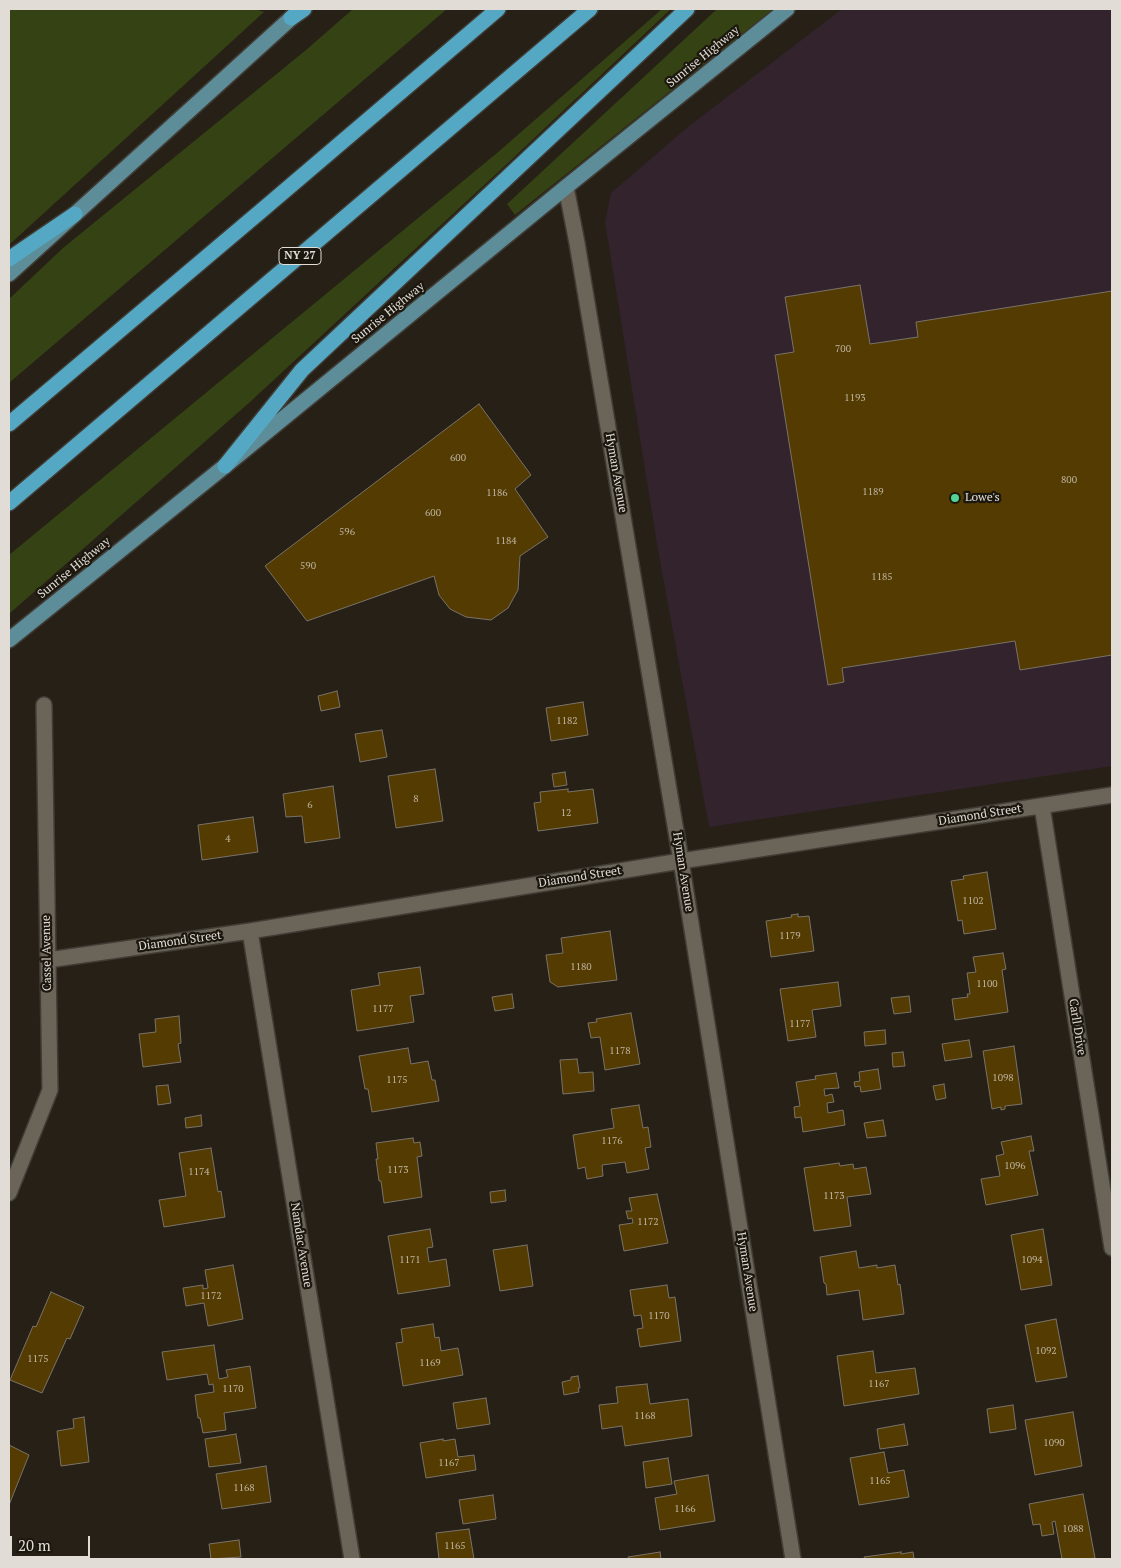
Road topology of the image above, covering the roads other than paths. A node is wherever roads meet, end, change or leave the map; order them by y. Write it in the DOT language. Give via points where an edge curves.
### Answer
graph roads {
  1 [pos="498,9"];
  2 [pos="590,9"];
  3 [pos="687,9"];
  4 [pos="787,9"];
  5 [pos="298,12"];
  6 [pos="566,187"];
  7 [pos="75,214"];
  8 [pos="9,259"];
  9 [pos="9,274"];
  10 [pos="9,424"];
  11 [pos="225,466"];
  12 [pos="9,503"];
  13 [pos="9,640"];
  14 [pos="44,705"];
  15 [pos="1112,794"];
  16 [pos="1042,806"];
  17 [pos="681,861"];
  18 [pos="250,931"];
  19 [pos="48,960"];
  20 [pos="9,1194"];
  21 [pos="1112,1248"];
  22 [pos="352,1559"];
  23 [pos="793,1559"];
  1 -- 10 [label="highway"];
  2 -- 12 [label="highway, NY 27"];
  3 -- 11 [label="highway" via="302,370"];
  4 -- 6 [label="main road, Sunrise Highway"];
  5 -- 7 [label="main road"];
  6 -- 11 [label="main road, Sunrise Highway"];
  6 -- 17 [label="street, Hyman Avenue"];
  7 -- 8 [label="highway"];
  7 -- 9 [label="main road"];
  11 -- 13 [label="main road, Sunrise Highway"];
  14 -- 19 [label="street, Cassel Avenue"];
  15 -- 16 [label="street, Diamond Street"];
  16 -- 17 [label="street, Diamond Street"];
  16 -- 21 [label="street, Carll Drive"];
  17 -- 18 [label="street, Diamond Street"];
  17 -- 23 [label="street, Hyman Avenue"];
  18 -- 19 [label="street, Diamond Street"];
  18 -- 22 [label="street, Namdac Avenue"];
  19 -- 20 [label="street, Cassel Avenue" via="50,1090"];
}
